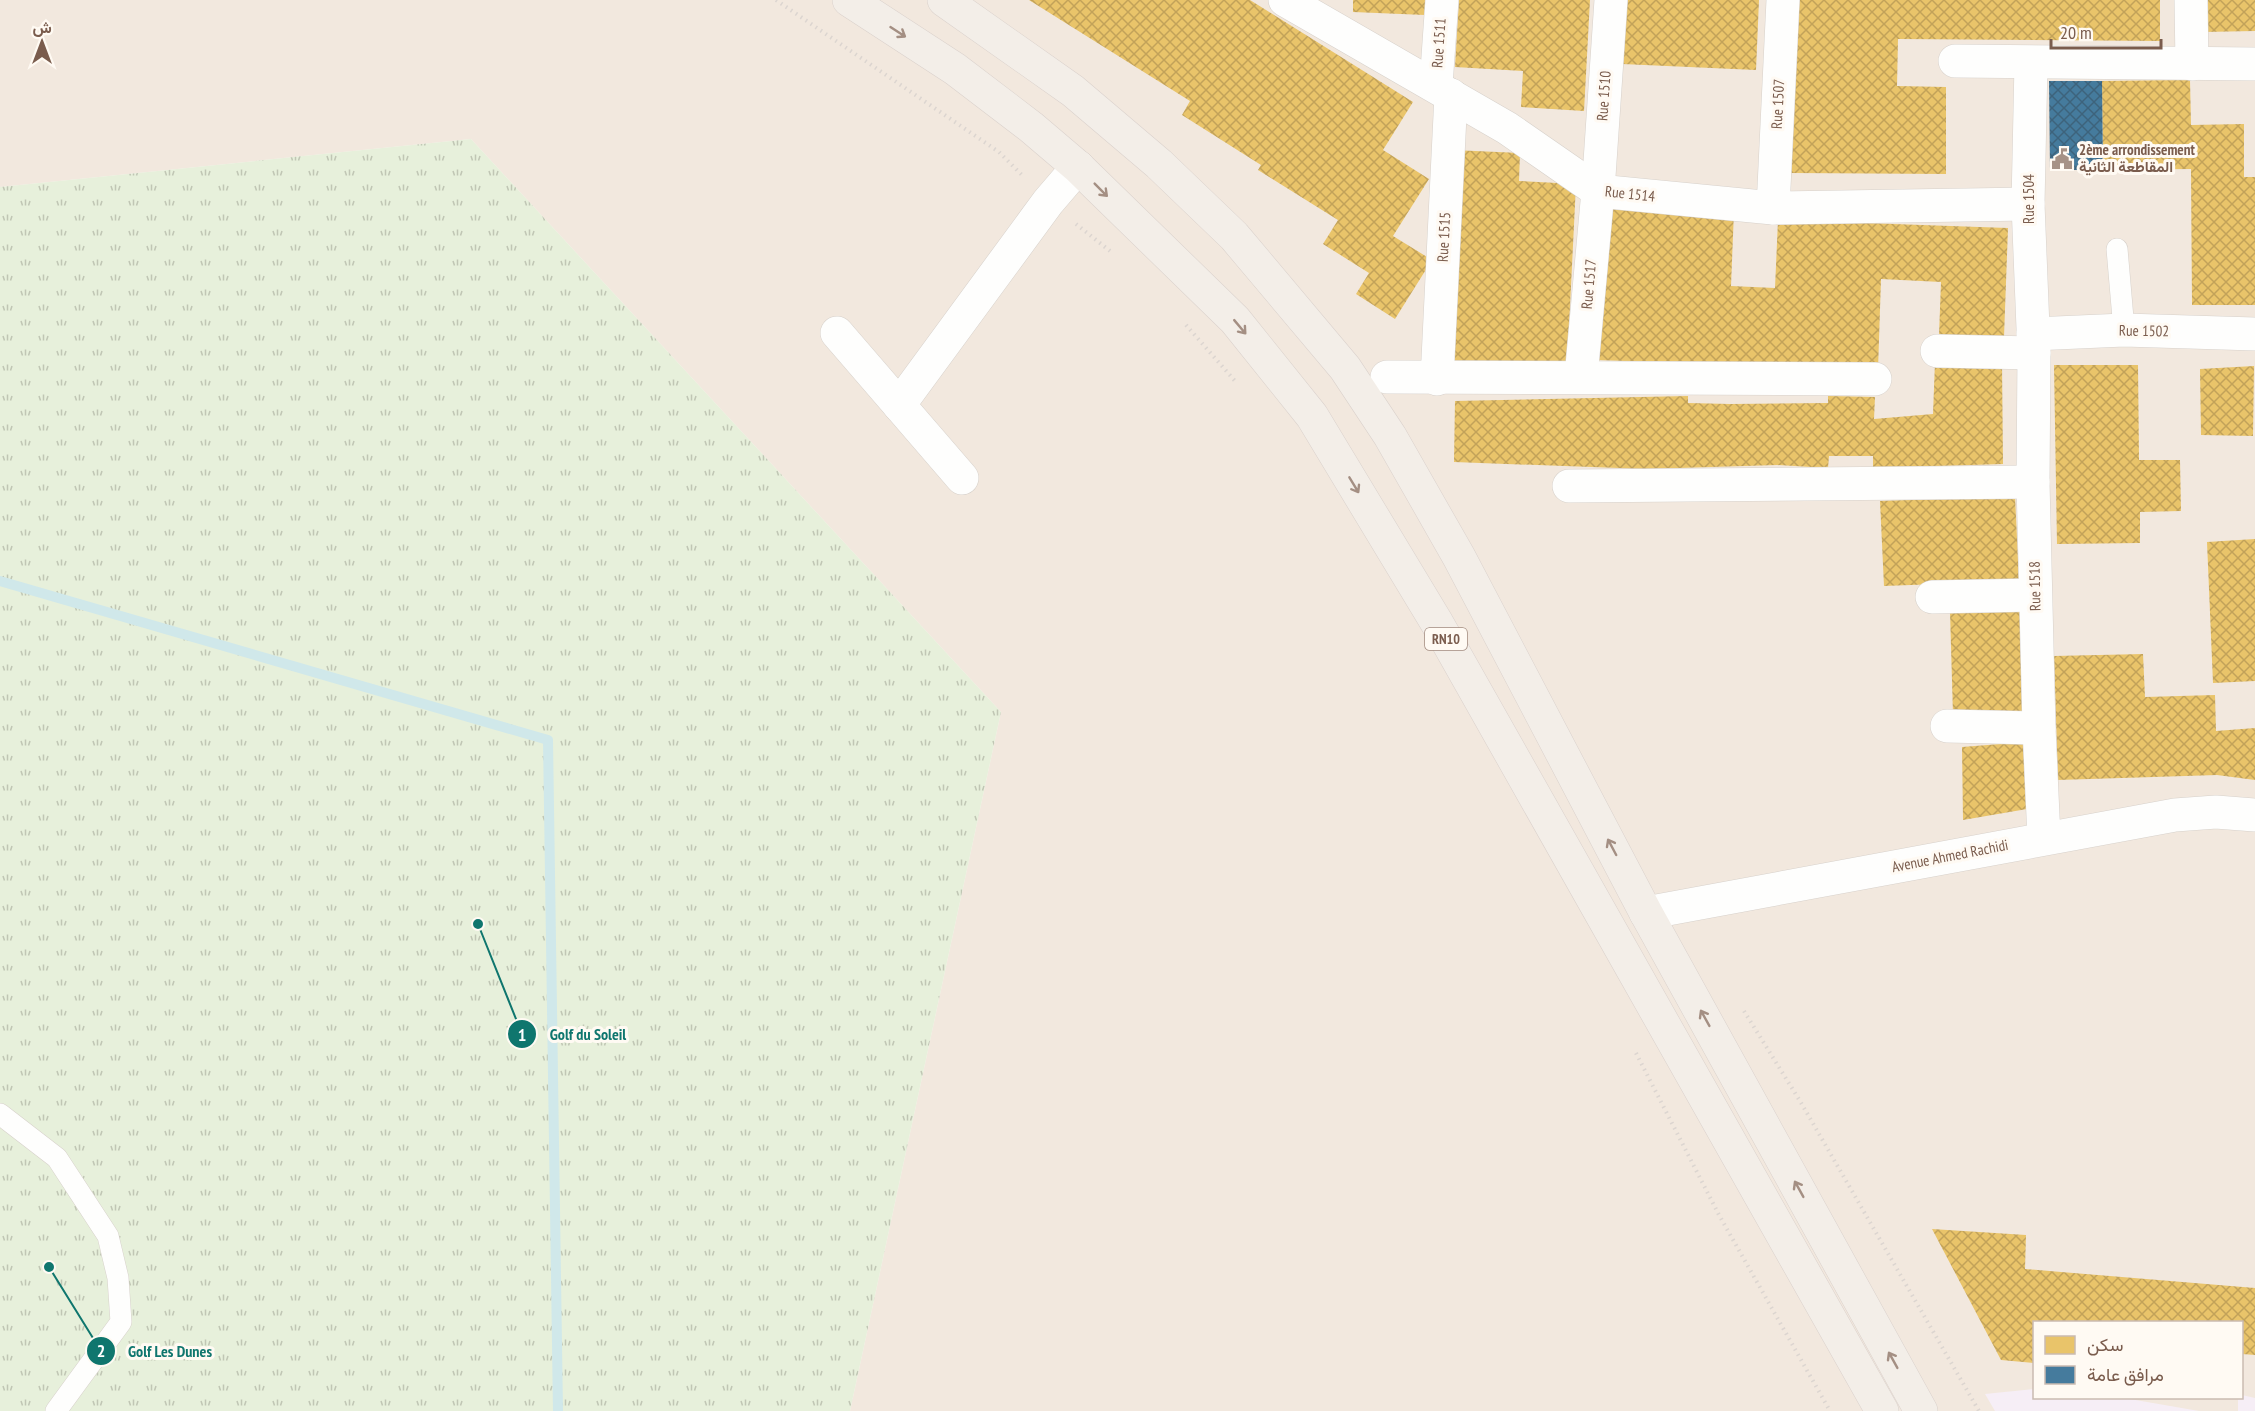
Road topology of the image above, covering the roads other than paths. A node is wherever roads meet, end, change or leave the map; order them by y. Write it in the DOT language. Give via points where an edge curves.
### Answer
graph roads {
  1 [pos="849,0"];
  2 [pos="944,0"];
  3 [pos="1285,0"];
  4 [pos="1442,0"];
  5 [pos="1611,0"];
  6 [pos="1783,0"];
  7 [pos="2191,0"];
  8 [pos="1955,61"];
  9 [pos="2031,63"];
  10 [pos="2192,64"];
  11 [pos="2255,64"];
  12 [pos="1443,90"];
  13 [pos="1078,167"];
  14 [pos="1598,191"];
  15 [pos="2028,204"];
  16 [pos="1773,208"];
  17 [pos="2117,249"];
  18 [pos="2124,330"];
  19 [pos="837,333"];
  20 [pos="2255,334"];
  21 [pos="2034,343"];
  22 [pos="1937,351"];
  23 [pos="1387,377"];
  24 [pos="1581,377"];
  25 [pos="1437,379"];
  26 [pos="1875,379"];
  27 [pos="899,405"];
  28 [pos="962,478"];
  29 [pos="2033,482"];
  30 [pos="1569,486"];
  31 [pos="2035,596"];
  32 [pos="1932,597"];
  33 [pos="1947,726"];
  34 [pos="2038,728"];
  35 [pos="2255,815"];
  36 [pos="2044,838"];
  37 [pos="1646,913"];
  38 [pos="0,1114"];
  39 [pos="56,1411"];
  40 [pos="1882,1411"];
  41 [pos="1921,1411"];
  1 -- 13 [label="main road, RN10, one-way" via="955,69"];
  37 -- 2 [label="main road, one-way" via="1459,557 1390,436 1345,368 1234,236 1159,164 1073,92"];
  3 -- 12 [label="street, Rue 1514"];
  4 -- 12 [label="street, Rue 1511"];
  5 -- 14 [label="street, Rue 1510"];
  6 -- 16 [label="street, Rue 1507"];
  7 -- 10 [label="street"];
  8 -- 9 [label="street"];
  9 -- 10 [label="street"];
  9 -- 15 [label="street, Rue 1504"];
  10 -- 11 [label="street"];
  12 -- 14 [label="street, Rue 1514" via="1507,128"];
  12 -- 25 [label="street, Rue 1515"];
  13 -- 27 [label="street"];
  13 -- 40 [label="main road, RN10, one-way" via="1235,320 1312,416 1437,623"];
  14 -- 16 [label="street, Rue 1514"];
  14 -- 24 [label="street, Rue 1517"];
  15 -- 16 [label="street, Rue 1514"];
  15 -- 21 [label="street, Rue 1504"];
  17 -- 18 [label="lane"];
  18 -- 20 [label="street, Rue 1502"];
  18 -- 21 [label="street, Rue 1502"];
  19 -- 27 [label="street"];
  21 -- 22 [label="street, Rue 1502"];
  21 -- 29 [label="street, Rue 1518"];
  23 -- 25 [label="street"];
  24 -- 25 [label="street"];
  24 -- 26 [label="street"];
  27 -- 28 [label="street"];
  29 -- 30 [label="street"];
  29 -- 31 [label="street, Rue 1518"];
  31 -- 32 [label="street"];
  31 -- 34 [label="street, Rue 1518"];
  33 -- 34 [label="street"];
  34 -- 36 [label="street, Rue 1518"];
  35 -- 36 [label="street, Avenue Ahmed Rachidi" via="2175,815"];
  36 -- 37 [label="street, Avenue Ahmed Rachidi"];
  41 -- 37 [label="main road, one-way"];
  38 -- 39 [label="lane" via="57,1158 108,1236 118,1278 121,1322"];
}
